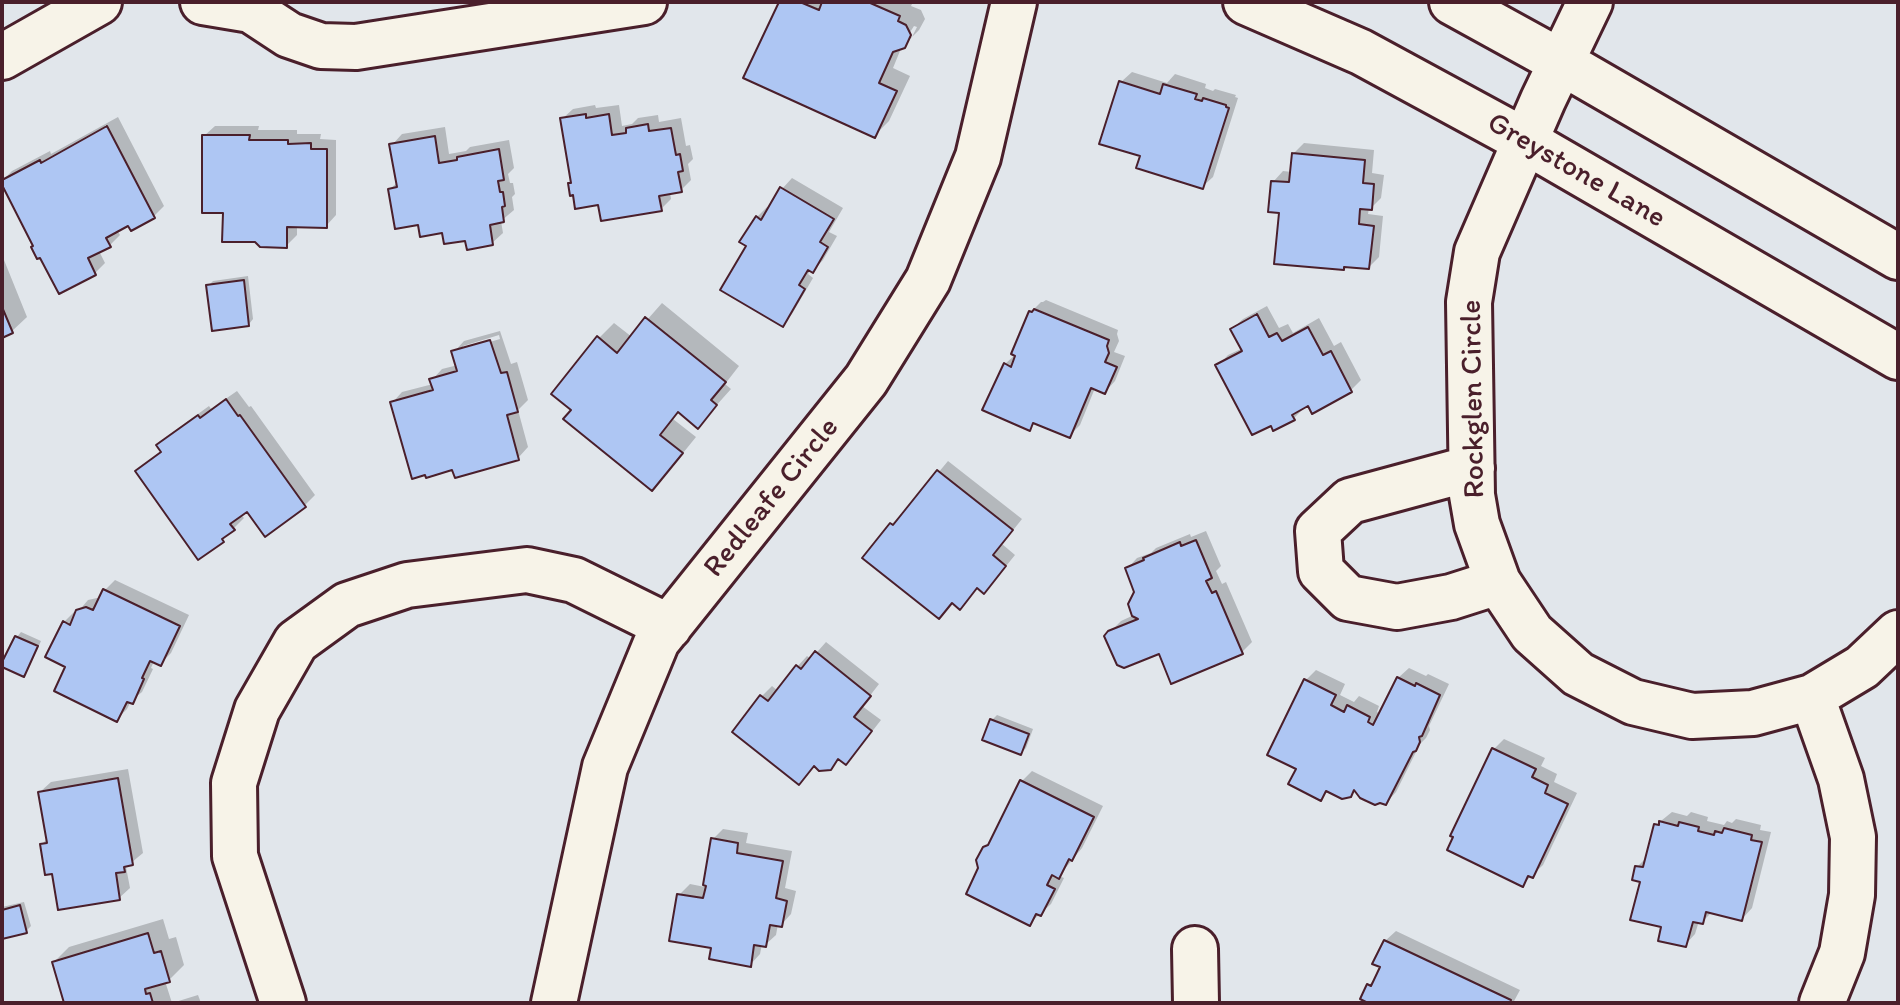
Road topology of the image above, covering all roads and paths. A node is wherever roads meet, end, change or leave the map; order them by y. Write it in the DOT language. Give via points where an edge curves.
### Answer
graph roads {
  1 [pos="99,2"];
  2 [pos="203,2"];
  3 [pos="644,2"];
  4 [pos="1014,2"];
  5 [pos="1246,2"];
  6 [pos="1452,2"];
  7 [pos="1590,2"];
  8 [pos="249,6"];
  9 [pos="2,57"];
  10 [pos="1561,62"];
  11 [pos="1525,141"];
  12 [pos="1898,257"];
  13 [pos="1898,357"];
  14 [pos="1472,468"];
  15 [pos="1498,582"];
  16 [pos="669,627"];
  17 [pos="1898,633"];
  18 [pos="1812,697"];
  19 [pos="1195,949"];
  20 [pos="283,1003"];
  21 [pos="554,1003"];
  22 [pos="1196,1003"];
  23 [pos="1822,1003"];
  1 -- 9 [label="street"];
  2 -- 8 [label="street"];
  3 -- 8 [label="street" via="356,47 321,46 289,35"];
  4 -- 16 [label="street, Redleafe Circle" via="978,157 928,280 866,380"];
  5 -- 11 [label="street, Greystone Lane" via="1361,52"];
  6 -- 10 [label="street"];
  7 -- 10 [label="street, Rockglen Circle"];
  10 -- 11 [label="street, Rockglen Circle"];
  10 -- 12 [label="street"];
  11 -- 13 [label="street, Greystone Lane"];
  11 -- 14 [label="street, Rockglen Circle" via="1477,252 1469,302"];
  14 -- 15 [label="street, Rockglen Circle" via="1477,524"];
  14 -- 15 [label="street" via="1350,501 1318,531 1321,571 1348,598 1397,607"];
  15 -- 18 [label="street, Rockglen Circle" via="1532,633 1578,674 1633,702 1692,716 1753,713"];
  16 -- 20 [label="street" via="574,580 527,570 407,585 347,605 296,642 257,710 234,783 235,856"];
  16 -- 21 [label="street, Redleafe Circle" via="657,641 605,767"];
  17 -- 18 [label="street, Rockglen Circle" via="1862,667"];
  18 -- 23 [label="street" via="1841,779 1853,837 1845,938"];
  19 -- 22 [label="street"];
}
